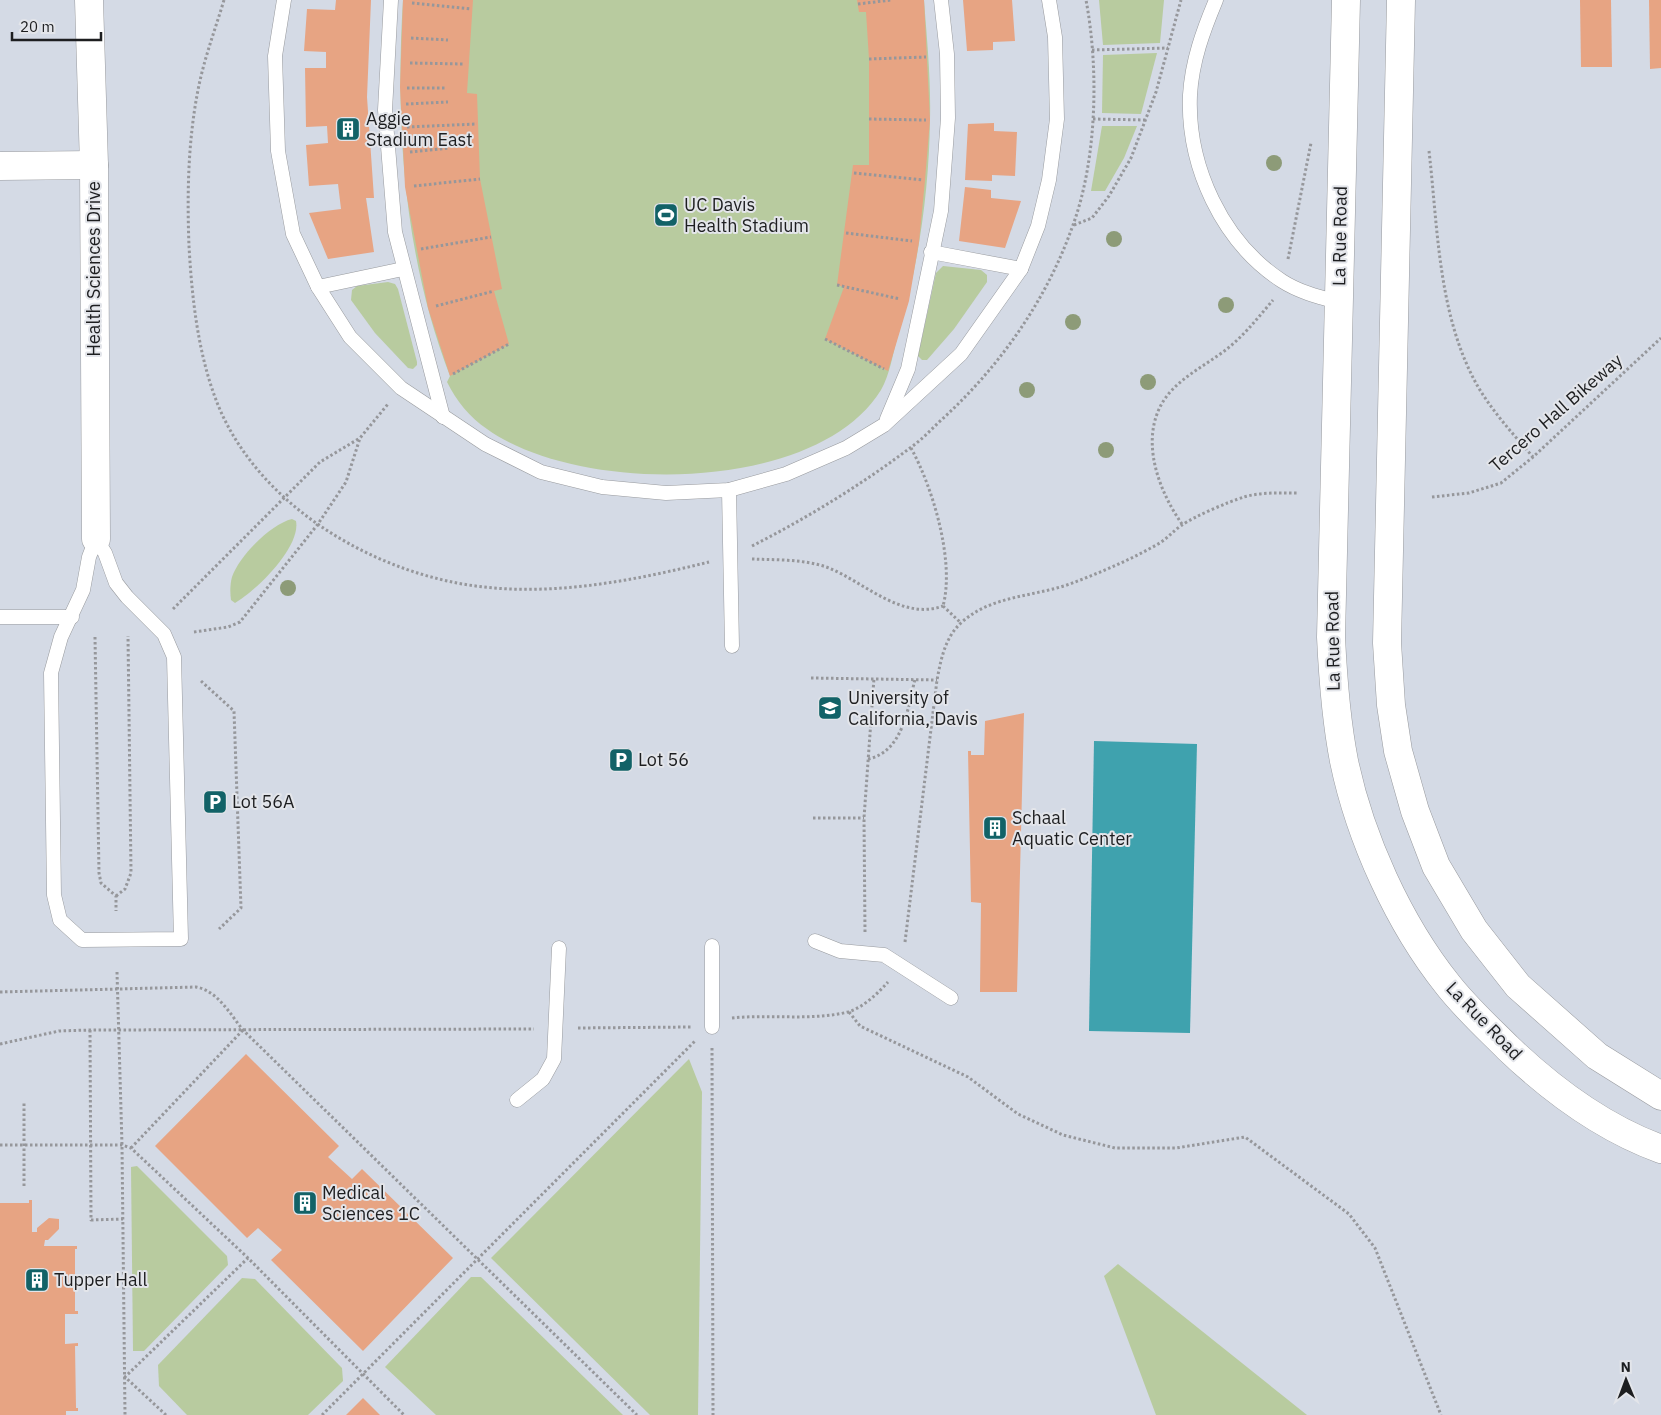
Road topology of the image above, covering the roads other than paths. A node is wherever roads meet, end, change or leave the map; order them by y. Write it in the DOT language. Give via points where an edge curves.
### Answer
graph roads {
  1 [pos="89,0"];
  2 [pos="284,0"];
  3 [pos="941,0"];
  4 [pos="1049,0"];
  5 [pos="1216,0"];
  6 [pos="1346,0"];
  7 [pos="1401,0"];
  8 [pos="397,1"];
  9 [pos="94,165"];
  10 [pos="0,166"];
  11 [pos="931,252"];
  12 [pos="403,269"];
  13 [pos="1021,269"];
  14 [pos="318,287"];
  15 [pos="1338,302"];
  16 [pos="443,417"];
  17 [pos="884,425"];
  18 [pos="729,490"];
  19 [pos="96,539"];
  20 [pos="0,617"];
  21 [pos="72,617"];
  22 [pos="732,646"];
  23 [pos="815,942"];
  24 [pos="712,946"];
  25 [pos="559,948"];
  26 [pos="951,998"];
  27 [pos="712,1027"];
  28 [pos="1661,1096"];
  29 [pos="517,1100"];
  30 [pos="1661,1149"];
  1 -- 9 [label="street, Health Sciences Drive"];
  2 -- 14 [label="lane" via="275,56 278,151 293,234"];
  3 -- 11 [label="lane" via="947,54 948,118 941,211"];
  4 -- 13 [label="lane" via="1055,38 1057,119 1049,180 1038,226"];
  5 -- 15 [label="lane" via="1201,35 1190,94 1190,126 1202,176 1218,213 1248,255 1282,281 1308,294"];
  6 -- 15 [label="street, La Rue Road"];
  7 -- 28 [label="street" via="1387,643 1390,705 1398,751 1415,811 1436,866 1474,930 1518,986 1597,1056"];
  8 -- 12 [label="lane" via="385,110 391,200"];
  9 -- 10 [label="street"];
  9 -- 19 [label="street, Health Sciences Drive"];
  11 -- 13 [label="lane"];
  11 -- 17 [label="lane" via="908,369"];
  12 -- 14 [label="lane"];
  12 -- 16 [label="lane"];
  13 -- 17 [label="lane" via="961,354"];
  14 -- 16 [label="lane" via="350,337 401,388"];
  15 -- 30 [label="street, La Rue Road" via="1331,637 1334,698 1344,762 1360,817 1383,877 1410,929 1448,985 1530,1069 1591,1115"];
  16 -- 18 [label="lane" via="485,444 541,472 602,487 666,493"];
  17 -- 18 [label="lane" via="846,448 786,474"];
  18 -- 22 [label="lane"];
  19 -- 21 [label="lane" via="83,590"];
  19 -- 21 [label="lane" via="116,583 164,634 174,658 181,939 82,940 60,920 54,895 51,674 60,637"];
  20 -- 21 [label="lane"];
  23 -- 26 [label="lane" via="840,951 884,955"];
  24 -- 27 [label="lane"];
  25 -- 29 [label="lane" via="554,1059 543,1079"];
}
